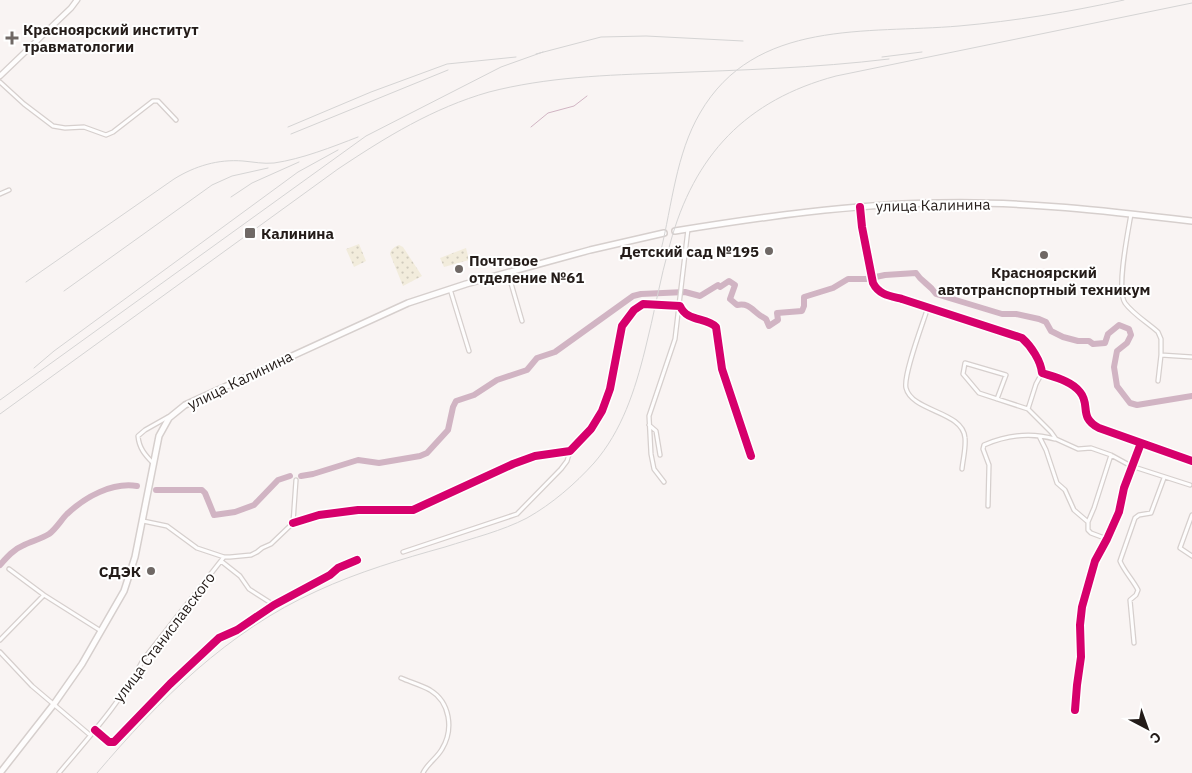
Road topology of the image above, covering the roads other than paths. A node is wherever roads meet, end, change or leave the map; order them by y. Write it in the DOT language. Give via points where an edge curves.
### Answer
graph roads {
  1 [pos="77,0"];
  2 [pos="0,76"];
  3 [pos="0,82"];
  4 [pos="176,120"];
  5 [pos="9,190"];
  6 [pos="0,194"];
  7 [pos="860,207"];
  8 [pos="1131,214"];
  9 [pos="1192,221"];
  10 [pos="688,229"];
  11 [pos="508,272"];
  12 [pos="450,288"];
  13 [pos="680,306"];
  14 [pos="928,307"];
  15 [pos="522,320"];
  16 [pos="469,351"];
  17 [pos="1161,355"];
  18 [pos="1192,358"];
  19 [pos="1042,373"];
  20 [pos="1158,381"];
  21 [pos="997,399"];
  22 [pos="1028,409"];
  23 [pos="175,413"];
  24 [pos="649,425"];
  25 [pos="1039,436"];
  26 [pos="1056,439"];
  27 [pos="1141,443"];
  28 [pos="570,451"];
  29 [pos="660,455"];
  30 [pos="1111,455"];
  31 [pos="751,456"];
  32 [pos="1192,461"];
  33 [pos="154,463"];
  34 [pos="1131,466"];
  35 [pos="962,469"];
  36 [pos="1164,477"];
  37 [pos="296,480"];
  38 [pos="664,482"];
  39 [pos="1191,487"];
  40 [pos="988,506"];
  41 [pos="1192,515"];
  42 [pos="143,522"];
  43 [pos="1088,522"];
  44 [pos="293,523"];
  45 [pos="1107,539"];
  46 [pos="403,552"];
  47 [pos="1192,556"];
  48 [pos="224,557"];
  49 [pos="356,560"];
  50 [pos="221,561"];
  51 [pos="9,569"];
  52 [pos="44,595"];
  53 [pos="274,605"];
  54 [pos="102,631"];
  55 [pos="0,640"];
  56 [pos="1134,643"];
  57 [pos="0,652"];
  58 [pos="401,678"];
  59 [pos="54,704"];
  60 [pos="1075,710"];
  61 [pos="95,730"];
  62 [pos="90,735"];
  63 [pos="0,773"];
  64 [pos="60,773"];
  65 [pos="423,773"];
  1 -- 2 [label="street"];
  3 -- 4 [label="street" via="53,126 84,126 106,135 153,101 158,101"];
  5 -- 6 [label="street"];
  7 -- 8 [label="main road, улица Калинина" via="942,202"];
  7 -- 10 [label="main road, улица Калинина"];
  7 -- 14 [label="street" via="876,290"];
  8 -- 9 [label="main road, улица Калинина"];
  8 -- 17 [label="street" via="1122,296 1127,305 1158,332"];
  10 -- 11 [label="main road, улица Калинина"];
  10 -- 13 [label="street"];
  11 -- 12 [label="main road, улица Калинина"];
  11 -- 15 [label="street"];
  12 -- 16 [label="street"];
  12 -- 23 [label="main road, улица Калинина" via="325,340"];
  13 -- 24 [label="street" via="675,339 649,416"];
  13 -- 28 [label="street" via="643,304 634,310 622,326 610,389 602,411 591,429"];
  13 -- 31 [label="street" via="682,312 716,327 722,369"];
  14 -- 19 [label="street" via="1022,338"];
  14 -- 35 [label="street" via="906,387 920,404 957,423 966,437"];
  17 -- 18 [label="street"];
  17 -- 20 [label="street"];
  19 -- 22 [label="street"];
  19 -- 27 [label="street" via="1080,391 1092,424"];
  21 -- 21 [label="street" via="1006,375 965,363 963,374 973,387"];
  21 -- 22 [label="street"];
  22 -- 26 [label="street"];
  23 -- 33 [label="main road, улица Калинина" via="159,436"];
  23 -- 33 [label="street" via="138,436 142,450"];
  24 -- 29 [label="street" via="656,431"];
  24 -- 38 [label="street" via="654,469"];
  25 -- 26 [label="street"];
  25 -- 40 [label="street" via="1020,434 984,444 989,465"];
  25 -- 43 [label="street" via="1057,484 1065,490 1074,510"];
  26 -- 30 [label="street" via="1078,449 1091,448"];
  27 -- 32 [label="street"];
  27 -- 34 [label="street"];
  28 -- 44 [label="street" via="534,456 413,510 358,510 319,515"];
  28 -- 46 [label="street" via="561,470 517,514"];
  30 -- 34 [label="street"];
  30 -- 43 [label="street"];
  33 -- 42 [label="main road, улица Калинина"];
  34 -- 36 [label="street"];
  34 -- 45 [label="street" via="1119,512"];
  36 -- 39 [label="street"];
  36 -- 56 [label="street" via="1151,513 1134,518 1120,561 1138,590 1130,600"];
  37 -- 44 [label="street"];
  41 -- 47 [label="street" via="1180,548"];
  42 -- 48 [label="street" via="167,526 196,548"];
  42 -- 54 [label="main road, улица Калинина" via="130,578"];
  43 -- 45 [label="street" via="1091,533"];
  44 -- 48 [label="street" via="271,544 254,554"];
  45 -- 60 [label="street" via="1095,561 1082,607"];
  48 -- 50 [label="street"];
  49 -- 53 [label="street"];
  50 -- 53 [label="street, улица Станиславского" via="240,576 249,589"];
  50 -- 61 [label="street, улица Станиславского" via="143,660"];
  51 -- 52 [label="street"];
  52 -- 54 [label="street"];
  52 -- 55 [label="street"];
  53 -- 61 [label="street, улица Станиславского" via="220,638 163,690 114,742 109,742"];
  54 -- 59 [label="main road, улица Калинина"];
  57 -- 59 [label="street"];
  58 -- 65 [label="street" via="430,690 441,700 450,723 443,748"];
  59 -- 62 [label="street"];
  59 -- 63 [label="main road, улица Калинина"];
  61 -- 62 [label="street, улица Станиславского"];
  62 -- 64 [label="street, улица Станиславского"];
}
